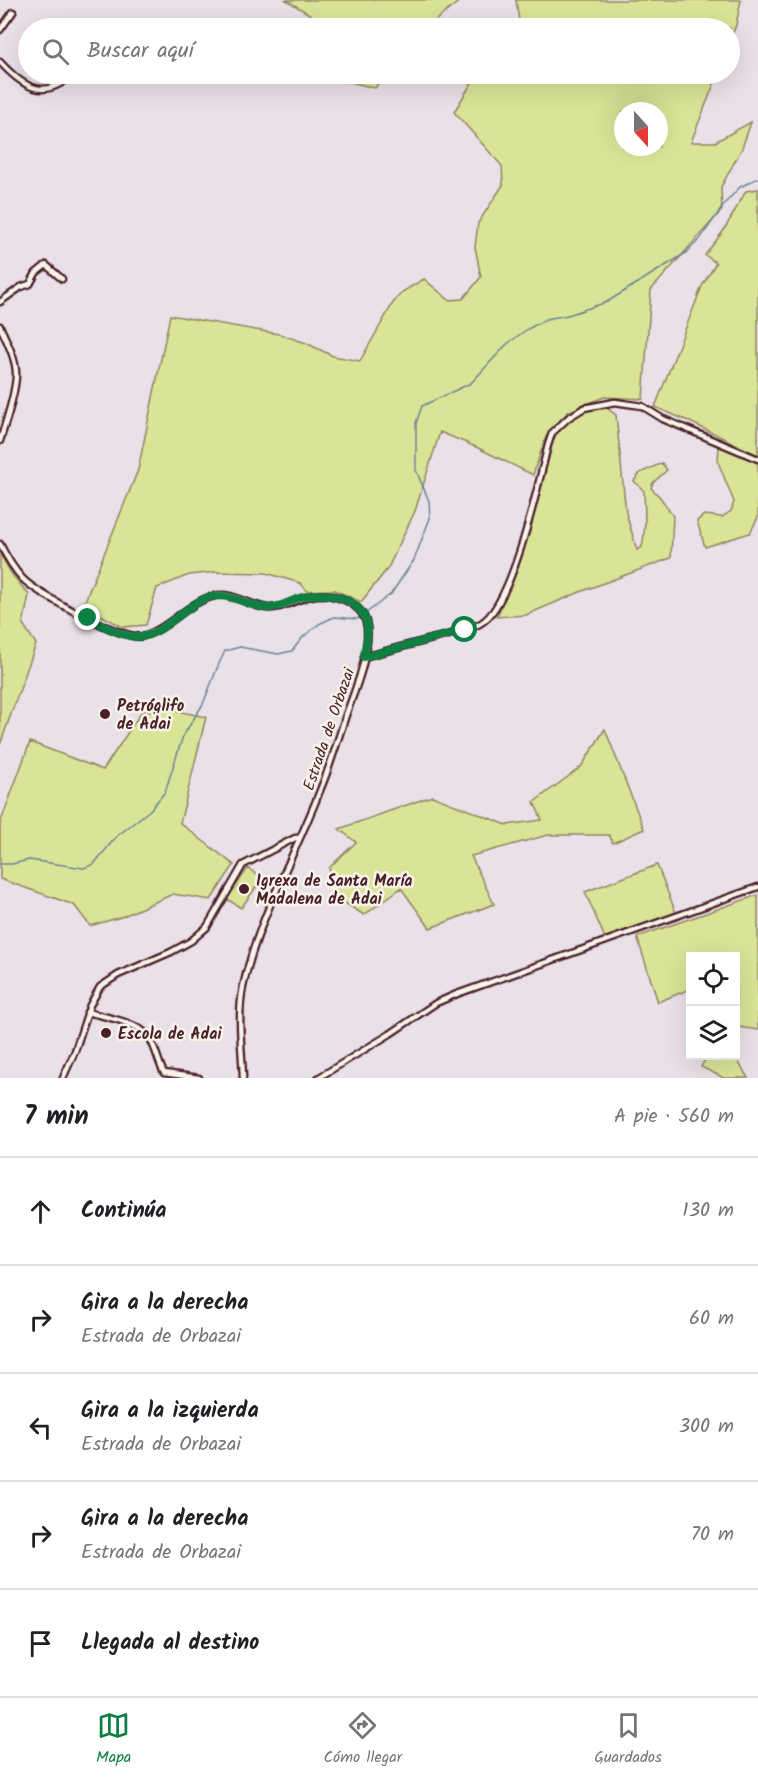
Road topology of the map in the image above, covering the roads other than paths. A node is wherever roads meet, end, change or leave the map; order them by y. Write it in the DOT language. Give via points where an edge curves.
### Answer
graph roads {
  1 [pos="13,12"];
  2 [pos="0,30"];
  3 [pos="0,62"];
  4 [pos="18,80"];
  5 [pos="26,84"];
  6 [pos="61,84"];
  7 [pos="62,279"];
  8 [pos="0,302"];
  9 [pos="0,326"];
  10 [pos="0,441"];
  11 [pos="758,459"];
  12 [pos="0,544"];
  13 [pos="364,657"];
  14 [pos="300,838"];
  15 [pos="288,841"];
  16 [pos="296,846"];
  17 [pos="758,887"];
  18 [pos="87,1012"];
  19 [pos="63,1078"];
  20 [pos="199,1078"];
  21 [pos="243,1078"];
  22 [pos="318,1078"];
  1 -- 2 [label="street"];
  3 -- 4 [label="street"];
  5 -- 6 [label="street" via="33,88"];
  7 -- 8 [label="street" via="46,265 30,284"];
  9 -- 10 [label="street" via="16,374"];
  11 -- 13 [label="street" via="663,419 642,406 615,402 584,408 552,432 526,529 496,608 483,622 465,630"];
  12 -- 13 [label="street, Estrada de Orbazai" via="23,580 44,595 125,634 140,637 153,632 204,599 217,595 267,608 316,594 361,609 367,626"];
  13 -- 14 [label="street, Estrada de Orbazai" via="321,788"];
  14 -- 15 [label="street"];
  14 -- 16 [label="street, Estrada de Orbazai"];
  15 -- 16 [label="street"];
  15 -- 18 [label="street" via="243,865 207,927 191,941 100,987"];
  16 -- 21 [label="street, Estrada de Orbazai" via="243,987"];
  17 -- 22 [label="street" via="436,1003"];
  18 -- 19 [label="street"];
  18 -- 20 [label="street" via="143,1030 164,1073"];
}
